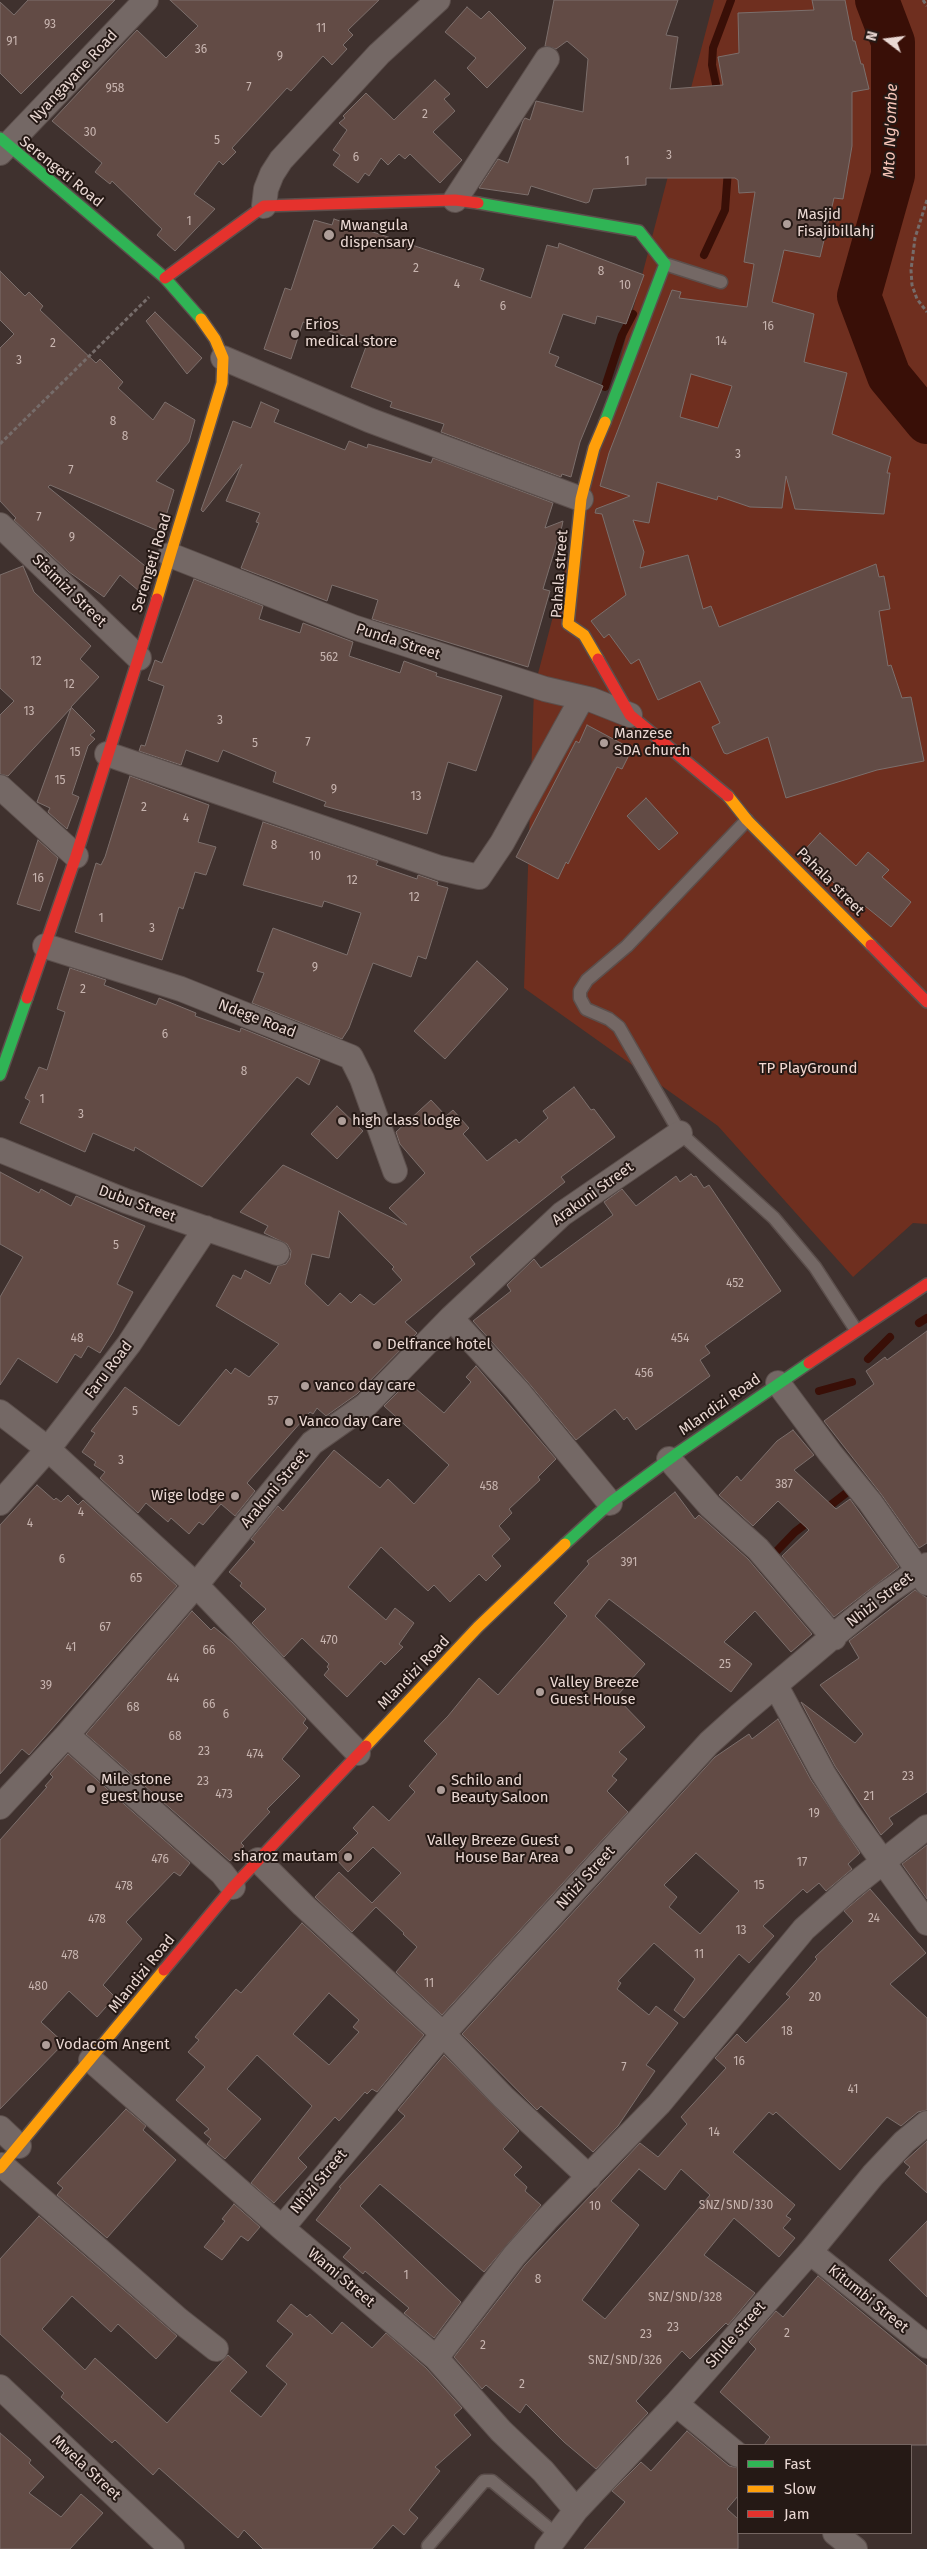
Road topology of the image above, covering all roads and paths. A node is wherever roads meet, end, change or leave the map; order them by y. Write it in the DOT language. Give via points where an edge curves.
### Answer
graph roads {
  1 [pos="146,0"];
  2 [pos="438,0"];
  3 [pos="547,59"];
  4 [pos="2,146"];
  5 [pos="455,200"];
  6 [pos="927,200"];
  7 [pos="264,206"];
  8 [pos="664,261"];
  9 [pos="165,278"];
  10 [pos="721,282"];
  11 [pos="927,312"];
  12 [pos="223,358"];
  13 [pos="0,444"];
  14 [pos="581,499"];
  15 [pos="0,525"];
  16 [pos="170,555"];
  17 [pos="139,658"];
  18 [pos="582,698"];
  19 [pos="630,715"];
  20 [pos="107,754"];
  21 [pos="0,787"];
  22 [pos="748,820"];
  23 [pos="76,856"];
  24 [pos="45,946"];
  25 [pos="927,1002"];
  26 [pos="0,1072"];
  27 [pos="680,1133"];
  28 [pos="0,1150"];
  29 [pos="395,1171"];
  30 [pos="206,1228"];
  31 [pos="276,1253"];
  32 [pos="927,1284"];
  33 [pos="451,1318"];
  34 [pos="856,1330"];
  35 [pos="778,1383"];
  36 [pos="0,1412"];
  37 [pos="48,1449"];
  38 [pos="669,1459"];
  39 [pos="0,1503"];
  40 [pos="610,1503"];
  41 [pos="924,1573"];
  42 [pos="196,1585"];
  43 [pos="834,1638"];
  44 [pos="776,1686"];
  45 [pos="67,1734"];
  46 [pos="358,1753"];
  47 [pos="0,1807"];
  48 [pos="927,1827"];
  49 [pos="258,1860"];
  50 [pos="882,1862"];
  51 [pos="233,1887"];
  52 [pos="927,1923"];
  53 [pos="443,2034"];
  54 [pos="91,2060"];
  55 [pos="927,2123"];
  56 [pos="0,2128"];
  57 [pos="19,2146"];
  58 [pos="1,2166"];
  59 [pos="589,2177"];
  60 [pos="282,2228"];
  61 [pos="810,2252"];
  62 [pos="927,2346"];
  63 [pos="216,2349"];
  64 [pos="436,2358"];
  65 [pos="0,2388"];
  66 [pos="676,2404"];
  67 [pos="737,2454"];
  68 [pos="576,2510"];
  69 [pos="836,2534"];
  70 [pos="552,2542"];
  71 [pos="428,2546"];
  72 [pos="172,2549"];
  73 [pos="855,2549"];
  1 -- 4 [label="street, Nyangayane Road" via="32,122"];
  2 -- 7 [label="street" via="380,54 281,160 266,189"];
  3 -- 5 [label="street"];
  4 -- 9 [label="street, Serengeti Road"];
  5 -- 7 [label="street"];
  5 -- 8 [label="street" via="639,231"];
  6 -- 11 [label="path" via="915,238 911,270 917,299"];
  7 -- 9 [label="street"];
  8 -- 10 [label="lane"];
  8 -- 14 [label="street, Pahala street" via="594,448"];
  9 -- 12 [label="street, Serengeti Road" via="192,306 215,339"];
  9 -- 13 [label="path"];
  12 -- 14 [label="street" via="369,420"];
  12 -- 16 [label="street, Serengeti Road" via="222,383"];
  14 -- 19 [label="street, Pahala street" via="568,624 584,634"];
  15 -- 17 [label="street, Sisimizi Street"];
  16 -- 17 [label="street, Serengeti Road"];
  16 -- 18 [label="street, Punda Street" via="353,627"];
  17 -- 20 [label="street, Serengeti Road"];
  18 -- 19 [label="street, Punda Street"];
  18 -- 20 [label="street" via="502,843 479,877 440,868"];
  19 -- 22 [label="street, Pahala street" via="732,799"];
  20 -- 23 [label="street, Serengeti Road"];
  21 -- 23 [label="street"];
  22 -- 25 [label="street, Pahala street"];
  22 -- 27 [label="lane" via="626,946 587,980 580,991 586,1009 619,1027"];
  23 -- 24 [label="street, Serengeti Road"];
  24 -- 26 [label="street, Serengeti Road"];
  24 -- 29 [label="street, Ndege Road" via="180,989 351,1057"];
  27 -- 33 [label="street, Arakuni Street" via="562,1214"];
  27 -- 34 [label="lane" via="774,1218 815,1267"];
  28 -- 30 [label="street, Dubu Street" via="126,1201"];
  30 -- 31 [label="street, Dubu Street"];
  30 -- 37 [label="street, Faru Road" via="129,1344"];
  32 -- 34 [label="street, Mlandizi Road"];
  33 -- 40 [label="street"];
  33 -- 42 [label="street, Arakuni Street" via="366,1405 312,1444"];
  34 -- 35 [label="street, Mlandizi Road"];
  35 -- 38 [label="street, Mlandizi Road"];
  35 -- 41 [label="street"];
  36 -- 37 [label="street"];
  37 -- 39 [label="street, Faru Road"];
  37 -- 42 [label="street"];
  38 -- 40 [label="street, Mlandizi Road"];
  38 -- 43 [label="street" via="710,1506 758,1548"];
  40 -- 46 [label="street, Mlandizi Road" via="545,1561"];
  41 -- 43 [label="street, Nhizi Street" via="885,1594"];
  42 -- 45 [label="street, Arakuni Street"];
  42 -- 46 [label="street"];
  43 -- 44 [label="street, Nhizi Street"];
  44 -- 50 [label="street" via="823,1774"];
  44 -- 53 [label="street, Nhizi Street" via="709,1743"];
  45 -- 47 [label="street, Arakuni Street"];
  45 -- 51 [label="street" via="222,1873"];
  46 -- 49 [label="street, Mlandizi Road"];
  48 -- 50 [label="street"];
  49 -- 51 [label="street, Mlandizi Road"];
  49 -- 53 [label="street"];
  50 -- 52 [label="street"];
  50 -- 59 [label="street" via="804,1929 665,2098"];
  51 -- 54 [label="street, Mlandizi Road"];
  53 -- 59 [label="street" via="503,2097"];
  53 -- 60 [label="street, Nhizi Street"];
  54 -- 57 [label="street, Mlandizi Road"];
  54 -- 60 [label="street, Wami Street"];
  55 -- 61 [label="street, Shule street" via="873,2175"];
  56 -- 57 [label="street"];
  57 -- 58 [label="street, Mlandizi Road"];
  58 -- 63 [label="street"];
  59 -- 64 [label="street" via="514,2256"];
  60 -- 64 [label="street, Wami Street"];
  61 -- 62 [label="street, Kitumbi Street"];
  61 -- 66 [label="street, Shule street"];
  64 -- 68 [label="street, Wami Street"];
  65 -- 72 [label="street, Mwela Street"];
  66 -- 67 [label="street"];
  66 -- 68 [label="street, Shule street"];
  68 -- 70 [label="street, Shule street"];
  69 -- 73 [label="street"];
  70 -- 71 [label="lane" via="492,2481 484,2480"];
}
